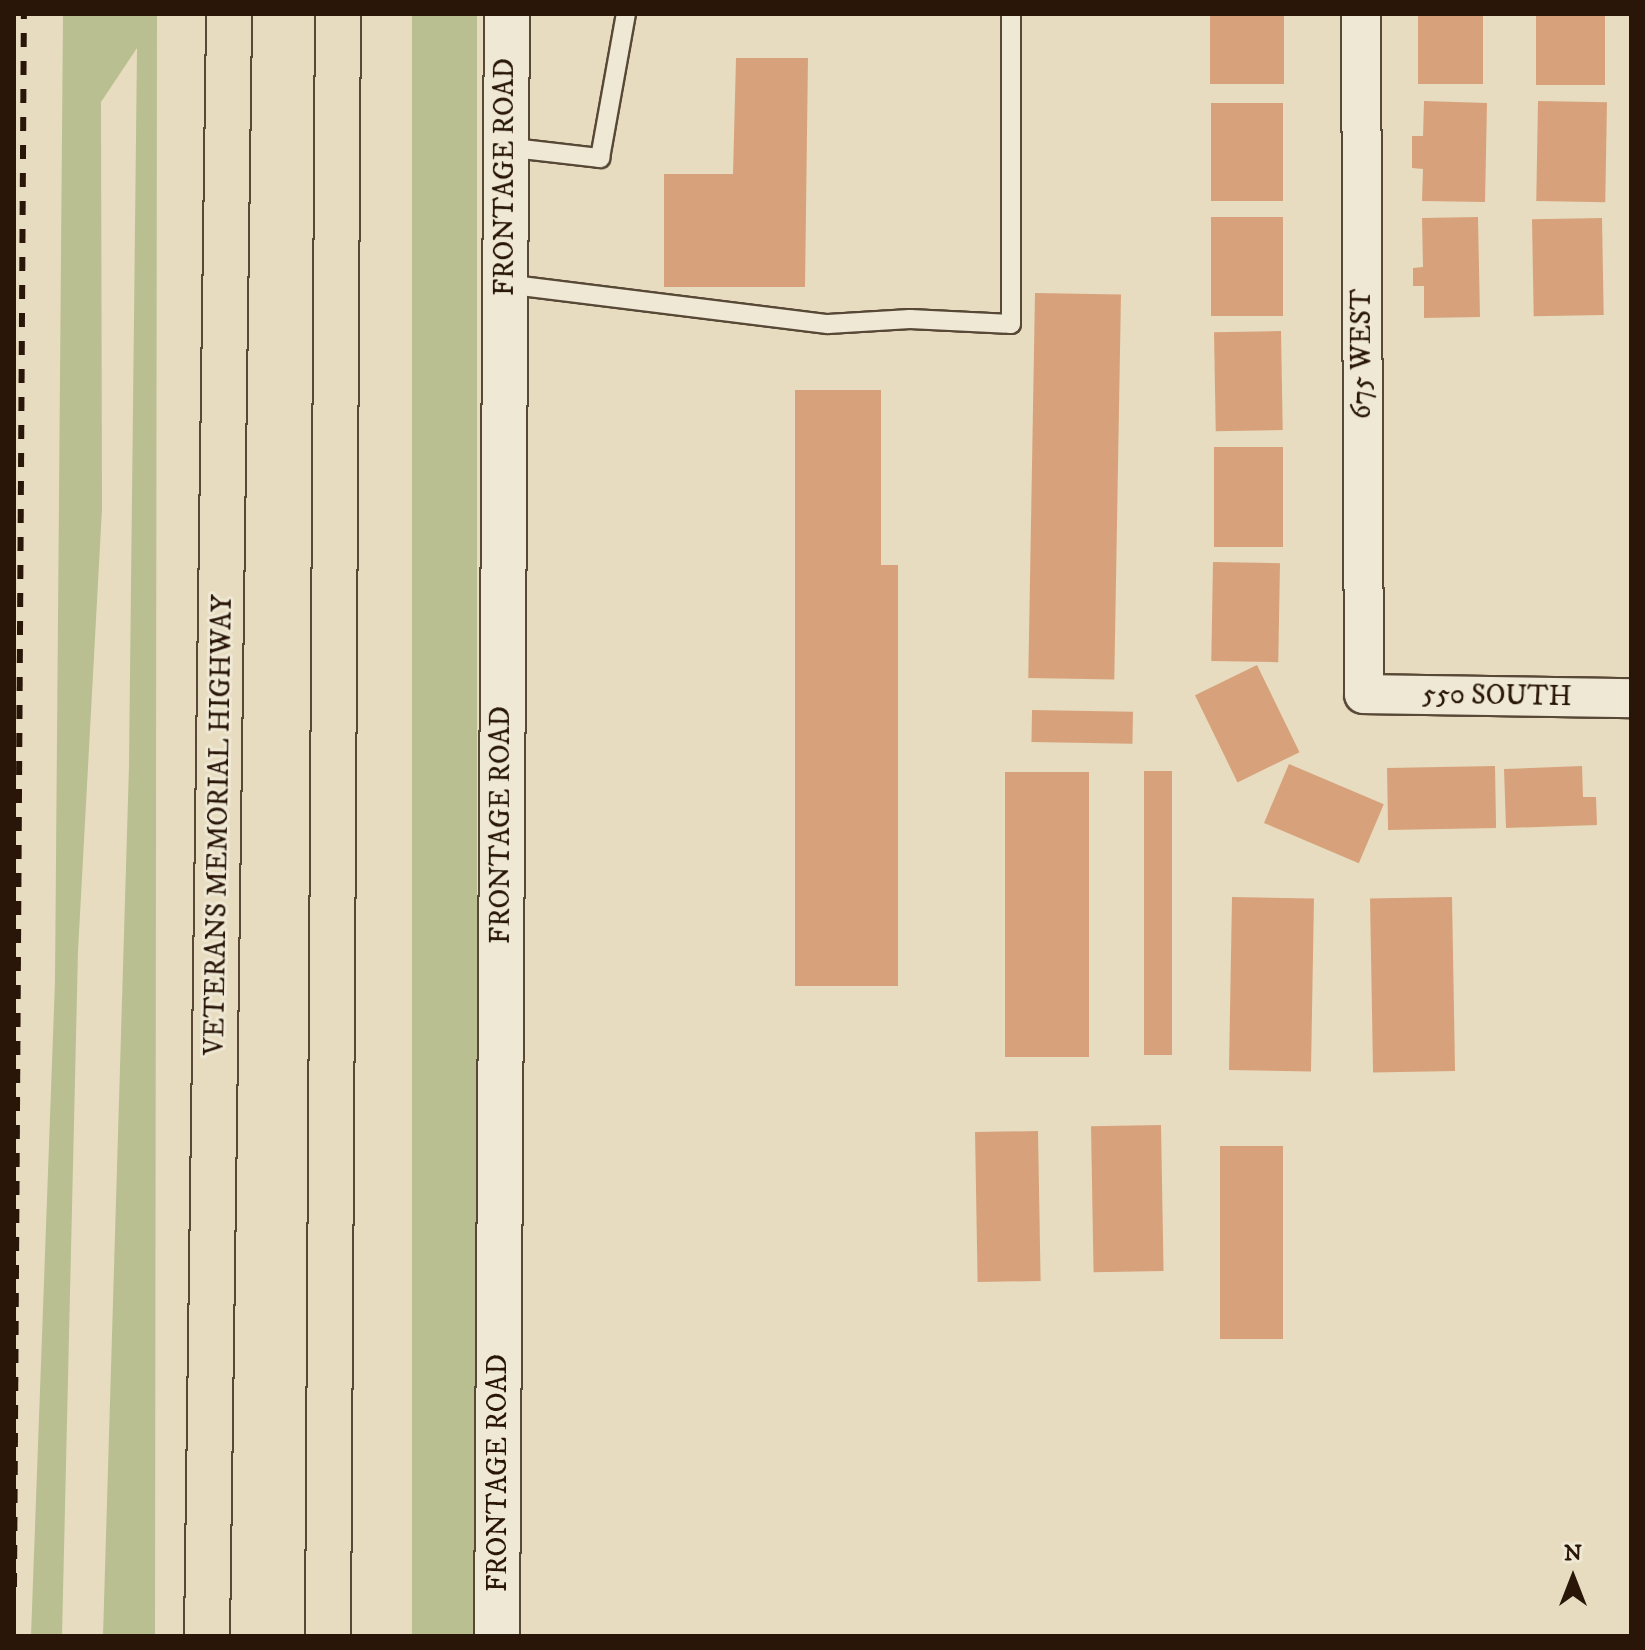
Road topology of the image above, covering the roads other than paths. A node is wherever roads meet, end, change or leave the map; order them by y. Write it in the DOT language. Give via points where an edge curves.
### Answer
graph roads {
  1 [pos="229,14"];
  2 [pos="338,14"];
  3 [pos="507,14"];
  4 [pos="626,14"];
  5 [pos="1011,14"];
  6 [pos="1361,14"];
  7 [pos="505,147"];
  8 [pos="505,284"];
  9 [pos="1364,694"];
  10 [pos="1631,698"];
  11 [pos="207,1636"];
  12 [pos="328,1636"];
  13 [pos="497,1636"];
  1 -- 11 [label="highway, VETERANS MEMORIAL HIGHWAY"];
  2 -- 12 [label="highway"];
  3 -- 7 [label="street, FRONTAGE ROAD"];
  4 -- 7 [label="lane" via="600,158"];
  5 -- 8 [label="lane" via="1011,324 910,319 828,324"];
  6 -- 9 [label="street, 675 WEST"];
  7 -- 8 [label="street, FRONTAGE ROAD"];
  8 -- 13 [label="street, FRONTAGE ROAD"];
  9 -- 10 [label="street, 550 SOUTH"];
}
